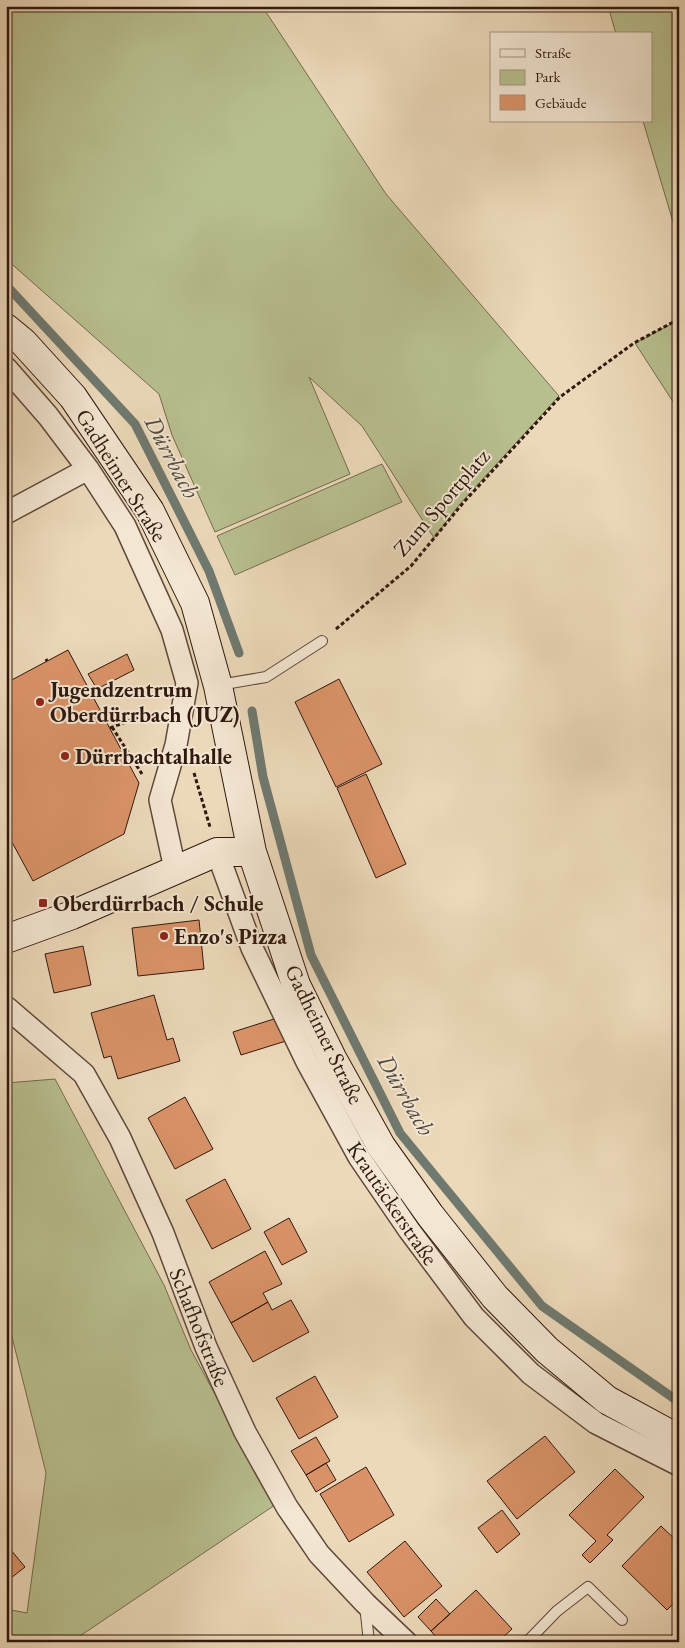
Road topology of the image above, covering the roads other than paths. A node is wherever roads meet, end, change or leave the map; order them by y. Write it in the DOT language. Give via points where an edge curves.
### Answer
graph roads {
  1 [pos="6,328"];
  2 [pos="6,368"];
  3 [pos="88,469"];
  4 [pos="6,513"];
  5 [pos="322,641"];
  6 [pos="218,686"];
  7 [pos="217,852"];
  8 [pos="252,852"];
  9 [pos="175,870"];
  10 [pos="6,939"];
  11 [pos="6,1007"];
  12 [pos="679,1439"];
  13 [pos="679,1465"];
  14 [pos="365,1603"];
  15 [pos="622,1620"];
  16 [pos="369,1642"];
  17 [pos="406,1642"];
  18 [pos="527,1642"];
  1 -- 6 [label="street, Gadheimer Straße" via="73,398 150,511 195,603"];
  2 -- 3 [label="street"];
  3 -- 4 [label="street"];
  3 -- 9 [label="street" via="124,526 172,630 187,683 176,745 160,800"];
  5 -- 6 [label="lane" via="266,677"];
  6 -- 8 [label="street, Gadheimer Straße"];
  7 -- 8 [label="street"];
  7 -- 9 [label="street"];
  7 -- 13 [label="street, Krautäckerstraße" via="250,943 307,1062 359,1157 474,1317 531,1374 596,1423"];
  8 -- 12 [label="street, Gadheimer Straße" via="296,985 381,1146 430,1215 495,1297 547,1350 607,1400"];
  9 -- 10 [label="street" via="72,915"];
  11 -- 14 [label="street, Schafhofstraße" via="84,1074 120,1138 155,1216 206,1347 245,1432 287,1507 314,1546"];
  14 -- 16 [label="lane"];
  14 -- 17 [label="street, Schafhofstraße"];
  15 -- 18 [label="lane" via="588,1587 557,1611"];
}
